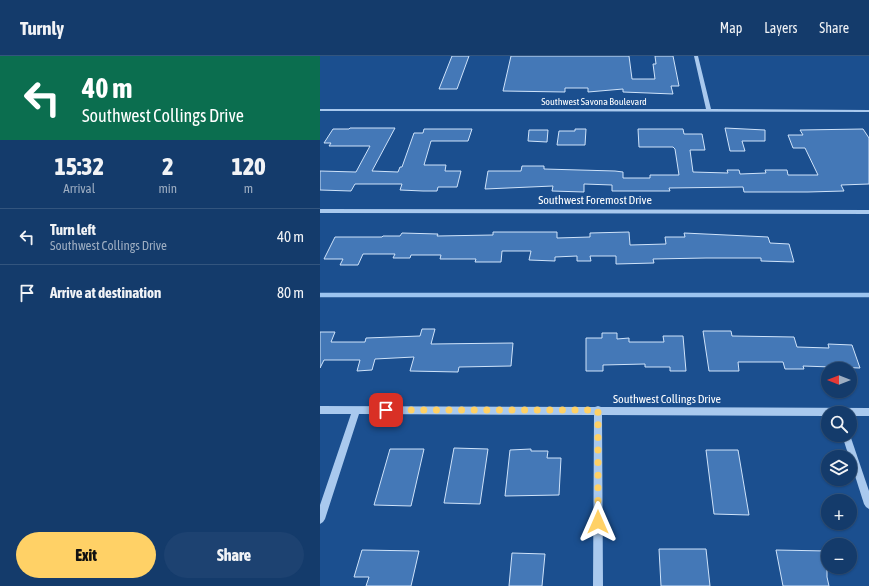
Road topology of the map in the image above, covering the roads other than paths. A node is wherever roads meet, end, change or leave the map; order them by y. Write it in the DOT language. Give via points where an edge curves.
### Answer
graph roads {
  1 [pos="696,56"];
  2 [pos="320,110"];
  3 [pos="709,110"];
  4 [pos="869,111"];
  5 [pos="320,211"];
  6 [pos="869,212"];
  7 [pos="320,410"];
  8 [pos="356,410"];
  9 [pos="598,410"];
  10 [pos="821,412"];
  11 [pos="857,412"];
  12 [pos="869,412"];
  13 [pos="848,442"];
  14 [pos="869,504"];
  15 [pos="320,518"];
  16 [pos="598,586"];
  1 -- 3 [label="street"];
  2 -- 3 [label="street, Southwest Savona Boulevard"];
  3 -- 4 [label="street, Southwest Savona Boulevard"];
  5 -- 6 [label="street, Southwest Foremost Drive"];
  7 -- 8 [label="street, Southwest Collings Drive"];
  8 -- 9 [label="street, Southwest Collings Drive"];
  8 -- 15 [label="street"];
  9 -- 10 [label="street, Southwest Collings Drive"];
  9 -- 16 [label="street"];
  11 -- 12 [label="street, Southwest Collings Drive"];
  13 -- 14 [label="street"];
}
